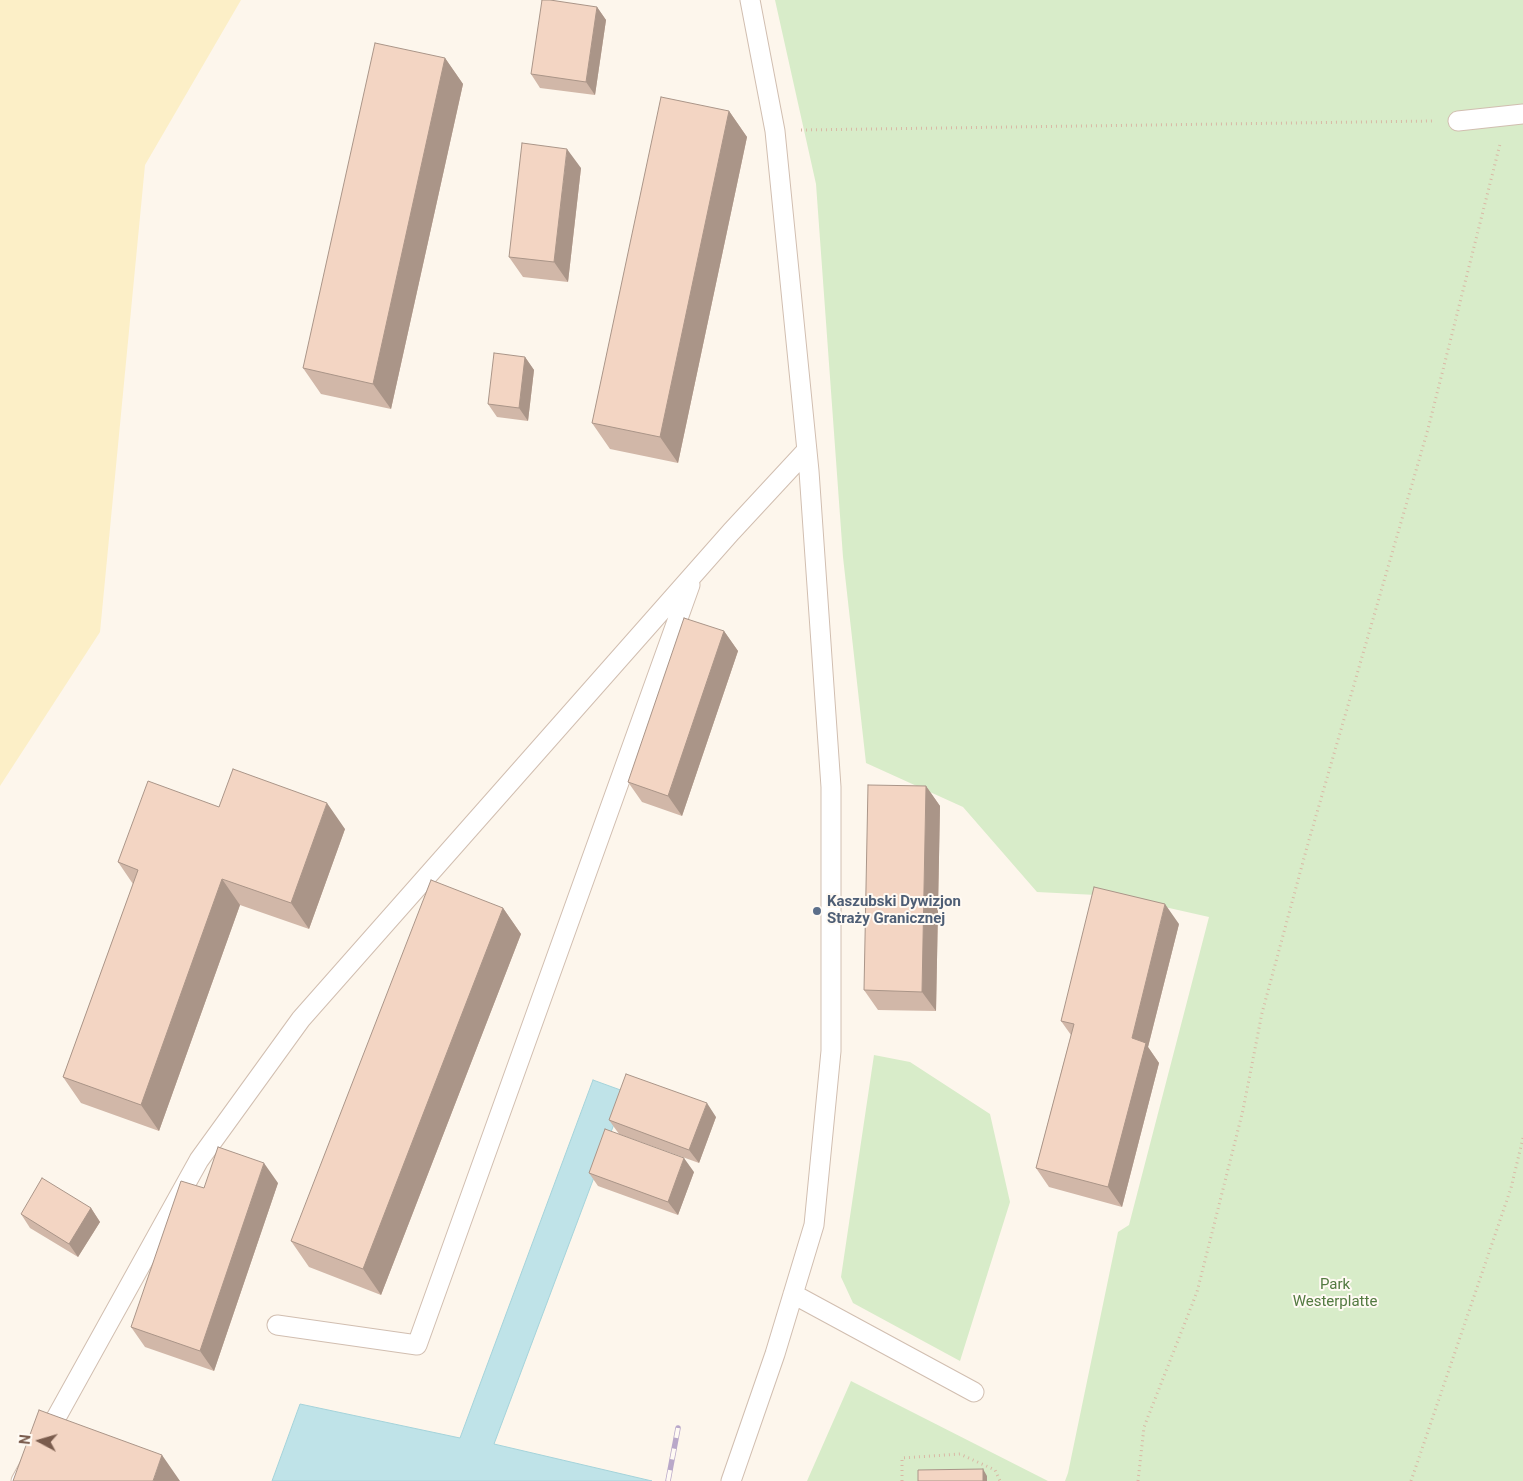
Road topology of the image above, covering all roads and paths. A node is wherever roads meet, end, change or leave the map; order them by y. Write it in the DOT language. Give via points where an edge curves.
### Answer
graph roads {
  1 [pos="750,0"];
  2 [pos="1515,115"];
  3 [pos="1458,121"];
  4 [pos="775,131"];
  5 [pos="807,450"];
  6 [pos="693,574"];
  7 [pos="1523,1138"];
  8 [pos="794,1294"];
  9 [pos="276,1325"];
  10 [pos="974,1392"];
  11 [pos="21,1481"];
  12 [pos="731,1481"];
  13 [pos="902,1481"];
  14 [pos="1000,1481"];
  15 [pos="1138,1481"];
  16 [pos="1411,1481"];
  1 -- 4 [label="lane"];
  2 -- 3 [label="lane"];
  2 -- 15 [label="path" via="1262,1013 1243,1110 1197,1292 1144,1427"];
  3 -- 4 [label="path"];
  4 -- 5 [label="lane"];
  5 -- 6 [label="lane"];
  5 -- 8 [label="lane" via="831,787 831,1051 814,1225"];
  6 -- 9 [label="lane" via="417,1345"];
  6 -- 11 [label="lane" via="301,1019 198,1160"];
  7 -- 16 [label="path" via="1511,1188"];
  8 -- 10 [label="lane"];
  8 -- 12 [label="lane"];
  13 -- 14 [label="path" via="902,1458 960,1454 995,1470"];
}
